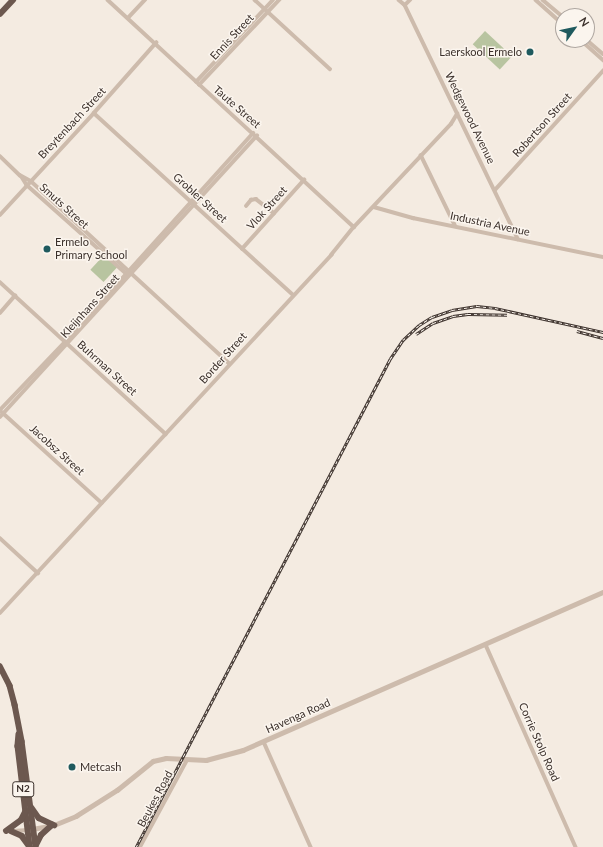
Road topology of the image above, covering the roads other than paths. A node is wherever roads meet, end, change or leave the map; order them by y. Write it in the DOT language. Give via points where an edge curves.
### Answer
graph roads {
  1 [pos="13,0"];
  2 [pos="108,0"];
  3 [pos="145,0"];
  4 [pos="255,0"];
  5 [pos="273,0"];
  6 [pos="279,0"];
  7 [pos="399,0"];
  8 [pos="410,0"];
  9 [pos="540,1"];
  10 [pos="405,5"];
  11 [pos="266,10"];
  12 [pos="555,11"];
  13 [pos="0,14"];
  14 [pos="555,16"];
  15 [pos="128,18"];
  16 [pos="156,43"];
  17 [pos="595,47"];
  18 [pos="590,48"];
  19 [pos="603,54"];
  20 [pos="603,60"];
  21 [pos="330,69"];
  22 [pos="603,71"];
  23 [pos="198,84"];
  24 [pos="94,113"];
  25 [pos="457,114"];
  26 [pos="255,135"];
  27 [pos="421,155"];
  28 [pos="0,156"];
  29 [pos="20,175"];
  30 [pos="304,180"];
  31 [pos="31,181"];
  32 [pos="27,185"];
  33 [pos="495,190"];
  34 [pos="193,204"];
  35 [pos="246,206"];
  36 [pos="374,207"];
  37 [pos="274,213"];
  38 [pos="0,214"];
  39 [pos="455,225"];
  40 [pos="354,227"];
  41 [pos="518,239"];
  42 [pos="242,249"];
  43 [pos="603,257"];
  44 [pos="129,273"];
  45 [pos="0,282"];
  46 [pos="293,295"];
  47 [pos="15,296"];
  48 [pos="0,313"];
  49 [pos="66,343"];
  50 [pos="230,364"];
  51 [pos="1,411"];
  52 [pos="0,417"];
  53 [pos="166,434"];
  54 [pos="102,503"];
  55 [pos="0,538"];
  56 [pos="38,573"];
  57 [pos="603,592"];
  58 [pos="0,613"];
  59 [pos="486,645"];
  60 [pos="0,666"];
  61 [pos="19,731"];
  62 [pos="264,742"];
  63 [pos="187,760"];
  64 [pos="31,806"];
  65 [pos="26,811"];
  66 [pos="53,825"];
  67 [pos="31,829"];
  68 [pos="6,831"];
  69 [pos="34,847"];
  70 [pos="140,847"];
  71 [pos="311,847"];
  72 [pos="576,847"];
  1 -- 13 [label="highway"];
  2 -- 15 [label="street, Taute Street"];
  3 -- 15 [label="street"];
  4 -- 11 [label="street"];
  5 -- 11 [label="street, Ennis Street"];
  6 -- 11 [label="street, Ennis Street"];
  7 -- 10 [label="street"];
  8 -- 10 [label="street"];
  9 -- 12 [label="street"];
  9 -- 14 [label="street"];
  10 -- 25 [label="street, Wedgewood Avenue"];
  11 -- 21 [label="street"];
  11 -- 23 [label="street, Ennis Street"];
  15 -- 16 [label="street, Taute Street"];
  16 -- 23 [label="street, Taute Street"];
  16 -- 24 [label="street, Breytenbach Street"];
  17 -- 19 [label="street"];
  18 -- 20 [label="street"];
  22 -- 33 [label="street, Robertson Street"];
  23 -- 26 [label="street, Taute Street"];
  24 -- 31 [label="street, Breytenbach Street"];
  24 -- 34 [label="street, Grobler Street"];
  25 -- 27 [label="street, Border Street" via="451,124"];
  25 -- 33 [label="street, Wedgewood Avenue"];
  26 -- 30 [label="street, Taute Street"];
  26 -- 34 [label="street, Kleijnhans Street"];
  27 -- 36 [label="street, Border Street"];
  27 -- 39 [label="street"];
  28 -- 29 [label="street, Smuts Street"];
  29 -- 31 [label="street, Smuts Street"];
  29 -- 32 [label="street, Smuts Street"];
  30 -- 37 [label="street, Vlok Street"];
  30 -- 40 [label="street, Taute Street"];
  31 -- 32 [label="street, Breytenbach Street"];
  31 -- 44 [label="street, Smuts Street"];
  32 -- 38 [label="street, Breytenbach Street"];
  32 -- 44 [label="street, Smuts Street"];
  33 -- 41 [label="street, Wedgewood Avenue"];
  34 -- 42 [label="street, Grobler Street"];
  34 -- 44 [label="street, Kleijnhans Street"];
  35 -- 37 [label="street" via="256,199"];
  36 -- 39 [label="street, Industria Avenue" via="413,218"];
  36 -- 40 [label="street, Border Street"];
  37 -- 42 [label="street, Vlok Street"];
  39 -- 41 [label="street, Industria Avenue"];
  40 -- 46 [label="street, Border Street"];
  41 -- 43 [label="street, Industria Avenue"];
  42 -- 46 [label="street, Grobler Street"];
  44 -- 49 [label="street, Kleijnhans Street"];
  44 -- 50 [label="street, Smuts Street"];
  45 -- 47 [label="street, Buhrman Street"];
  46 -- 50 [label="street, Border Street"];
  47 -- 48 [label="street"];
  47 -- 49 [label="street, Buhrman Street"];
  49 -- 51 [label="street, Kleijnhans Street"];
  49 -- 53 [label="street, Buhrman Street"];
  50 -- 53 [label="street, Border Street"];
  51 -- 52 [label="street, Kleijnhans Street"];
  51 -- 54 [label="street, Jacobsz Street"];
  53 -- 54 [label="street, Border Street"];
  54 -- 56 [label="street, Border Street"];
  55 -- 56 [label="street"];
  56 -- 58 [label="street, Border Street"];
  57 -- 59 [label="street, Havenga Road"];
  59 -- 62 [label="street, Havenga Road"];
  59 -- 72 [label="street, Corrie Stolp Road"];
  60 -- 61 [label="highway, N2" via="10,686"];
  61 -- 64 [label="highway, N2"];
  61 -- 65 [label="highway, N2" via="18,746"];
  62 -- 63 [label="street, Havenga Road" via="213,759"];
  62 -- 71 [label="street"];
  63 -- 66 [label="street, Havenga Road" via="166,758 153,761 94,805"];
  63 -- 70 [label="street, Beukes Road"];
  64 -- 66 [label="highway" via="39,818"];
  64 -- 67 [label="highway, N2"];
  65 -- 67 [label="highway, N2"];
  65 -- 68 [label="highway" via="21,820"];
  66 -- 67 [label="street, Havenga Road"];
  66 -- 69 [label="highway" via="41,835"];
  67 -- 68 [label="street, Havenga Road"];
  67 -- 69 [label="highway, N2"];
  68 -- 69 [label="highway" via="22,836"];
}
